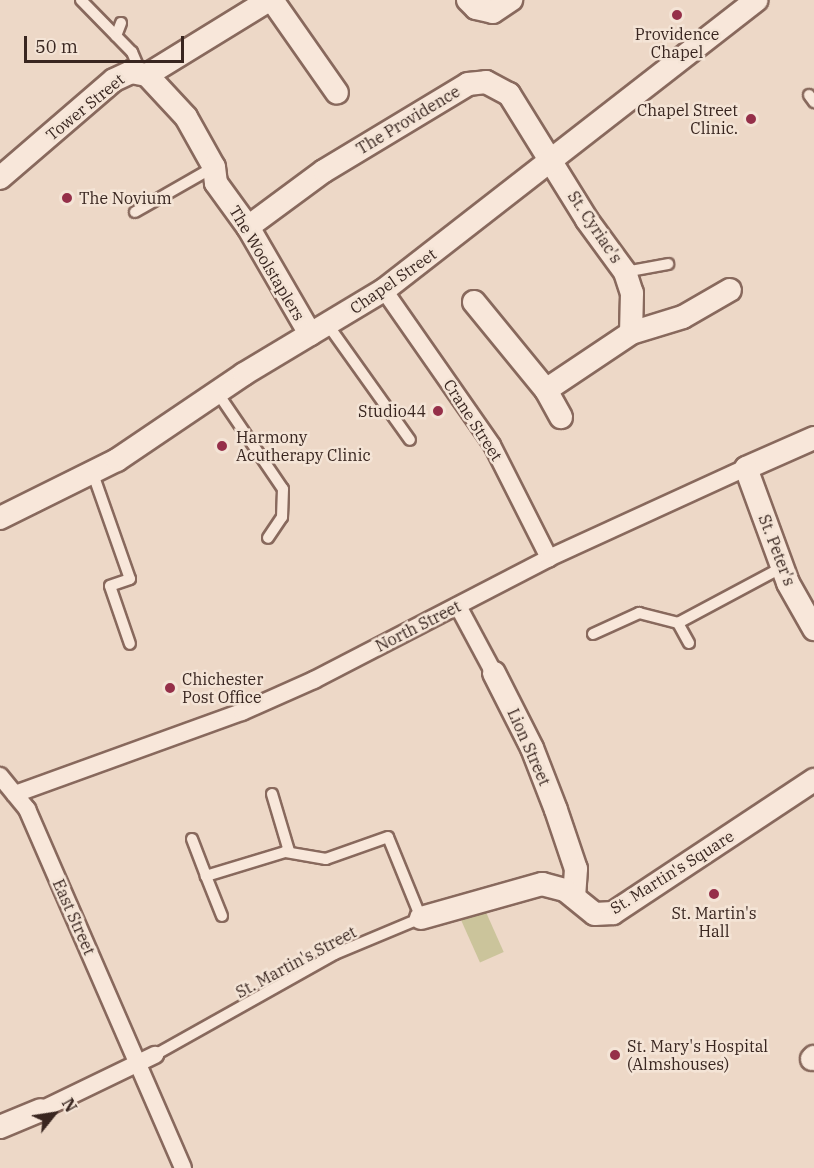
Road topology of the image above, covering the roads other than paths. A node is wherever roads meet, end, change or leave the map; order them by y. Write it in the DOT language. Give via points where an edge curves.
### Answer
graph roads {
  1 [pos="81,0"];
  2 [pos="271,0"];
  3 [pos="468,0"];
  4 [pos="511,0"];
  5 [pos="757,0"];
  6 [pos="121,22"];
  7 [pos="116,36"];
  8 [pos="144,74"];
  9 [pos="338,93"];
  10 [pos="551,160"];
  11 [pos="214,167"];
  12 [pos="0,178"];
  13 [pos="135,212"];
  14 [pos="248,227"];
  15 [pos="668,264"];
  16 [pos="625,272"];
  17 [pos="384,290"];
  18 [pos="730,290"];
  19 [pos="474,302"];
  20 [pos="319,329"];
  21 [pos="631,333"];
  22 [pos="546,390"];
  23 [pos="217,392"];
  24 [pos="561,417"];
  25 [pos="814,438"];
  26 [pos="410,440"];
  27 [pos="746,468"];
  28 [pos="93,474"];
  29 [pos="0,518"];
  30 [pos="268,538"];
  31 [pos="549,558"];
  32 [pos="783,567"];
  33 [pos="458,606"];
  34 [pos="678,623"];
  35 [pos="814,629"];
  36 [pos="593,634"];
  37 [pos="689,643"];
  38 [pos="130,644"];
  39 [pos="494,673"];
  40 [pos="0,776"];
  41 [pos="814,780"];
  42 [pos="15,794"];
  43 [pos="272,794"];
  44 [pos="192,839"];
  45 [pos="289,851"];
  46 [pos="206,876"];
  47 [pos="574,895"];
  48 [pos="222,916"];
  49 [pos="421,918"];
  50 [pos="154,1055"];
  51 [pos="139,1065"];
  52 [pos="41,1110"];
  53 [pos="0,1127"];
  54 [pos="183,1168"];
  1 -- 7 [label="lane"];
  2 -- 8 [label="street, Tower Street"];
  2 -- 9 [label="street"];
  3 -- 4 [label="street" via="476,8 493,12"];
  5 -- 10 [label="street, Chapel Street"];
  6 -- 7 [label="lane"];
  7 -- 8 [label="lane"];
  8 -- 11 [label="street, The Woolstaplers" via="186,117"];
  8 -- 12 [label="street, Tower Street" via="126,73 114,80"];
  10 -- 14 [label="street, The Providence" via="509,94 486,82 468,84 324,171"];
  10 -- 16 [label="street, St. Cyriac's" via="587,220"];
  10 -- 17 [label="street, Chapel Street"];
  11 -- 13 [label="lane"];
  11 -- 14 [label="street, The Woolstaplers" via="216,183"];
  14 -- 20 [label="street, The Woolstaplers"];
  15 -- 16 [label="lane"];
  16 -- 21 [label="street, St. Cyriac's" via="632,293"];
  17 -- 20 [label="street, Chapel Street"];
  17 -- 31 [label="street, Crane Street" via="492,445"];
  18 -- 21 [label="street" via="683,317"];
  19 -- 22 [label="street"];
  20 -- 23 [label="street, Chapel Street"];
  20 -- 26 [label="lane"];
  21 -- 22 [label="street"];
  22 -- 24 [label="street"];
  23 -- 28 [label="street, Chapel Street"];
  23 -- 30 [label="lane" via="283,489 282,517"];
  25 -- 27 [label="street, North Street"];
  27 -- 31 [label="street, North Street"];
  27 -- 32 [label="street, St. Peter's"];
  28 -- 29 [label="street, Chapel Street"];
  28 -- 38 [label="lane" via="130,579 110,586"];
  31 -- 33 [label="street, North Street"];
  32 -- 34 [label="lane"];
  32 -- 35 [label="street, St. Peter's"];
  33 -- 39 [label="street, Lion Street"];
  33 -- 42 [label="street, North Street" via="242,712"];
  34 -- 36 [label="lane" via="639,612"];
  34 -- 37 [label="lane"];
  39 -- 47 [label="street, Lion Street" via="532,748 556,810 576,869"];
  40 -- 42 [label="street, East Street"];
  41 -- 47 [label="street, St. Martin's Square" via="613,913 595,914"];
  42 -- 51 [label="street, East Street" via="27,809"];
  43 -- 45 [label="lane"];
  44 -- 46 [label="lane"];
  45 -- 46 [label="lane"];
  45 -- 49 [label="lane" via="326,859 388,837"];
  46 -- 48 [label="lane"];
  47 -- 49 [label="street, St. Martin's Square" via="542,884"];
  49 -- 50 [label="lane, St. Martin's Street" via="335,954"];
  50 -- 51 [label="street"];
  51 -- 52 [label="street"];
  51 -- 54 [label="street, East Street"];
  52 -- 53 [label="street"];
}
